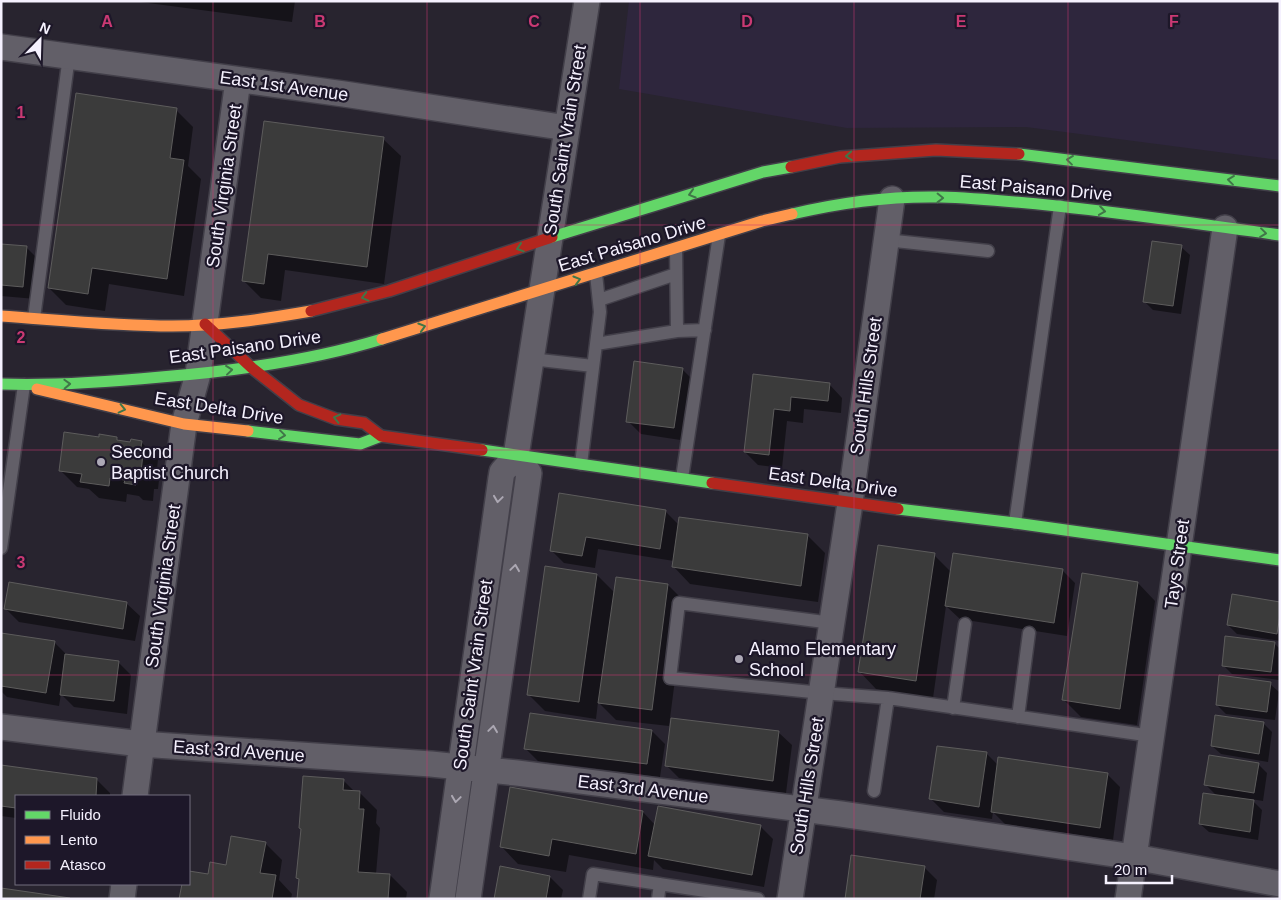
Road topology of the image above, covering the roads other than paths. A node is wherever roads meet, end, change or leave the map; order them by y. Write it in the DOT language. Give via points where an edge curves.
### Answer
graph roads {
  1 [pos="587,1"];
  2 [pos="1,47"];
  3 [pos="69,56"];
  4 [pos="238,80"];
  5 [pos="567,128"];
  6 [pos="1280,186"];
  7 [pos="892,199"];
  8 [pos="1060,206"];
  9 [pos="1225,228"];
  10 [pos="720,235"];
  11 [pos="1280,235"];
  12 [pos="549,238"];
  13 [pos="886,240"];
  14 [pos="676,249"];
  15 [pos="988,251"];
  16 [pos="596,274"];
  17 [pos="676,274"];
  18 [pos="541,290"];
  19 [pos="599,300"];
  20 [pos="1,316"];
  21 [pos="34,318"];
  22 [pos="205,324"];
  23 [pos="705,330"];
  24 [pos="678,331"];
  25 [pos="596,344"];
  26 [pos="531,359"];
  27 [pos="593,366"];
  28 [pos="252,368"];
  29 [pos="198,374"];
  30 [pos="1,384"];
  31 [pos="24,386"];
  32 [pos="184,424"];
  33 [pos="381,436"];
  34 [pos="516,456"];
  35 [pos="581,464"];
  36 [pos="682,478"];
  37 [pos="850,503"];
  38 [pos="1015,523"];
  39 [pos="1180,547"];
  40 [pos="1,548"];
  41 [pos="1280,560"];
  42 [pos="832,623"];
  43 [pos="965,624"];
  44 [pos="1029,633"];
  45 [pos="822,693"];
  46 [pos="888,698"];
  47 [pos="952,708"];
  48 [pos="1018,717"];
  49 [pos="1,727"];
  50 [pos="1152,736"];
  51 [pos="141,744"];
  52 [pos="461,766"];
  53 [pos="487,769"];
  54 [pos="874,791"];
  55 [pos="134,795"];
  56 [pos="802,809"];
  57 [pos="1134,858"];
  58 [pos="660,884"];
  59 [pos="1280,884"];
  60 [pos="124,885"];
  61 [pos="122,899"];
  62 [pos="442,899"];
  63 [pos="468,899"];
  64 [pos="589,899"];
  65 [pos="658,899"];
  66 [pos="758,899"];
  67 [pos="790,899"];
  68 [pos="1128,899"];
  1 -- 5 [label="street, South Saint Vrain Street"];
  2 -- 3 [label="street, East 1st Avenue"];
  3 -- 4 [label="street, East 1st Avenue"];
  3 -- 21 [label="lane"];
  4 -- 5 [label="street, East 1st Avenue"];
  4 -- 22 [label="street, South Virginia Street"];
  5 -- 12 [label="street, South Saint Vrain Street"];
  6 -- 12 [label="main road, East Paisano Drive, one-way" via="1017,154 936,150 840,157 763,172"];
  7 -- 8 [label="main road, East Paisano Drive, one-way" via="938,197"];
  7 -- 10 [label="main road, East Paisano Drive" via="817,208"];
  7 -- 13 [label="street, South Hills Street"];
  8 -- 9 [label="main road, East Paisano Drive, one-way"];
  8 -- 38 [label="lane"];
  9 -- 11 [label="main road, East Paisano Drive, one-way"];
  9 -- 39 [label="street, Tays Street"];
  10 -- 14 [label="main road, East Paisano Drive"];
  10 -- 23 [label="lane"];
  12 -- 18 [label="street, South Saint Vrain Street"];
  12 -- 22 [label="main road, East Paisano Drive, one-way" via="389,291 316,310 254,321"];
  13 -- 15 [label="lane"];
  13 -- 37 [label="street, South Hills Street"];
  14 -- 16 [label="main road, East Paisano Drive"];
  14 -- 17 [label="lane"];
  18 -- 16 [label="main road, East Paisano Drive, one-way"];
  16 -- 19 [label="lane"];
  17 -- 19 [label="lane"];
  17 -- 24 [label="lane"];
  18 -- 26 [label="street, South Saint Vrain Street"];
  28 -- 18 [label="main road, East Paisano Drive, one-way" via="344,351"];
  19 -- 25 [label="lane"];
  20 -- 21 [label="main road, East Paisano Drive"];
  21 -- 22 [label="main road, East Paisano Drive" via="172,326"];
  22 -- 28 [label="main road, East Delta Drive"];
  22 -- 29 [label="street, South Virginia Street"];
  23 -- 24 [label="lane"];
  23 -- 36 [label="lane"];
  24 -- 25 [label="lane"];
  25 -- 27 [label="lane"];
  26 -- 27 [label="lane"];
  26 -- 34 [label="street, South Saint Vrain Street"];
  27 -- 35 [label="lane"];
  29 -- 28 [label="main road, East Paisano Drive, one-way"];
  33 -- 28 [label="main road, East Delta Drive, one-way" via="364,423 336,418 299,405"];
  31 -- 29 [label="main road, East Paisano Drive, one-way"];
  29 -- 32 [label="street, South Virginia Street"];
  30 -- 31 [label="main road, East Paisano Drive"];
  31 -- 32 [label="main road, East Delta Drive, one-way"];
  31 -- 40 [label="lane"];
  32 -- 33 [label="main road, East Delta Drive, one-way" via="360,444"];
  32 -- 51 [label="street, South Virginia Street"];
  33 -- 34 [label="main road, East Delta Drive"];
  34 -- 35 [label="main road, East Delta Drive"];
  34 -- 52 [label="street, South Saint Vrain Street, one-way" via="502,472"];
  53 -- 34 [label="street, South Saint Vrain Street, one-way" via="529,473"];
  35 -- 36 [label="main road, East Delta Drive"];
  36 -- 37 [label="main road, East Delta Drive"];
  37 -- 38 [label="main road, East Delta Drive"];
  37 -- 42 [label="street, South Hills Street"];
  38 -- 39 [label="main road, East Delta Drive"];
  39 -- 41 [label="main road, East Delta Drive"];
  39 -- 50 [label="street, Tays Street"];
  42 -- 45 [label="street, South Hills Street"];
  42 -- 45 [label="lane" via="679,603 670,678"];
  43 -- 47 [label="lane"];
  44 -- 48 [label="lane"];
  45 -- 46 [label="lane"];
  45 -- 56 [label="street, South Hills Street"];
  46 -- 47 [label="lane"];
  46 -- 54 [label="lane"];
  47 -- 48 [label="lane"];
  48 -- 50 [label="lane"];
  49 -- 51 [label="street, East 3rd Avenue"];
  50 -- 57 [label="street, Tays Street"];
  51 -- 52 [label="street, East 3rd Avenue"];
  51 -- 55 [label="street, South Virginia Street"];
  52 -- 53 [label="street, East 3rd Avenue"];
  52 -- 62 [label="street, South Saint Vrain Street, one-way"];
  53 -- 56 [label="street, East 3rd Avenue"];
  53 -- 63 [label="street, South Saint Vrain Street"];
  56 -- 57 [label="street, East 3rd Avenue"];
  56 -- 67 [label="street, South Hills Street"];
  57 -- 59 [label="street, East 3rd Avenue"];
  57 -- 68 [label="street, Tays Street"];
  58 -- 64 [label="lane" via="593,874"];
  58 -- 65 [label="lane"];
  58 -- 66 [label="lane"];
  60 -- 61 [label="street"];
}
